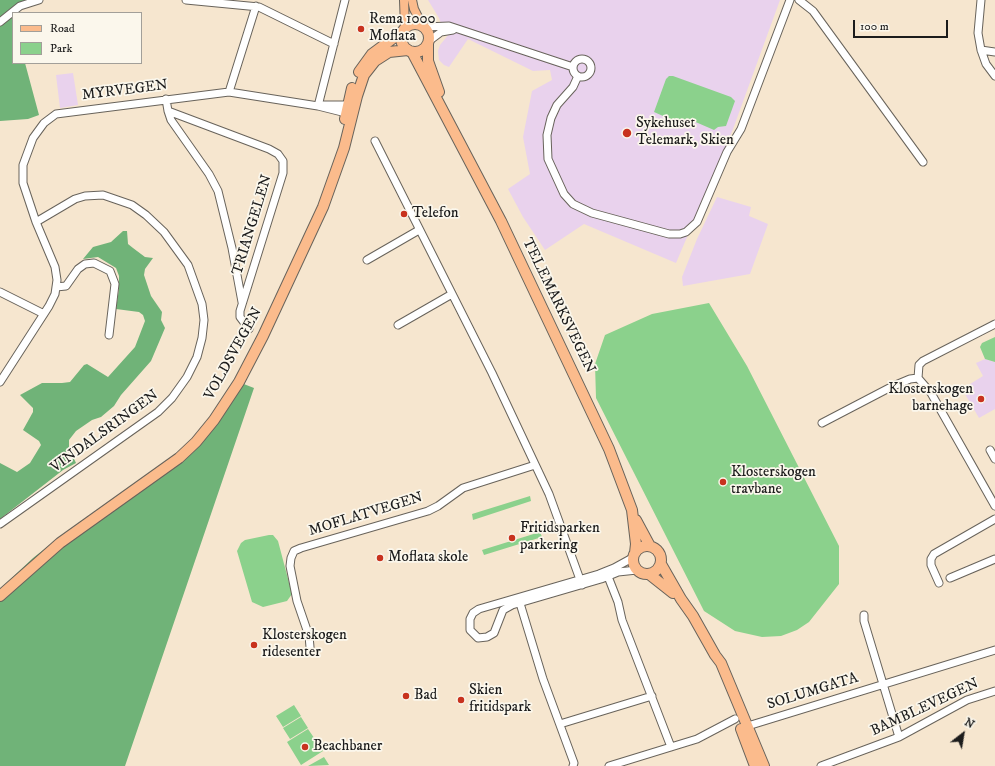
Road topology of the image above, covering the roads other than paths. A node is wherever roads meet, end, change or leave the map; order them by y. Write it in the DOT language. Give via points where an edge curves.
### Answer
graph roads {
  1 [pos="39,0"];
  2 [pos="186,0"];
  3 [pos="345,0"];
  4 [pos="404,0"];
  5 [pos="412,0"];
  6 [pos="790,0"];
  7 [pos="799,0"];
  8 [pos="981,0"];
  9 [pos="256,6"];
  10 [pos="12,12"];
  11 [pos="12,12"];
  12 [pos="0,22"];
  13 [pos="423,26"];
  14 [pos="404,30"];
  15 [pos="461,30"];
  16 [pos="429,42"];
  17 [pos="334,44"];
  18 [pos="981,50"];
  19 [pos="410,51"];
  20 [pos="995,52"];
  21 [pos="573,67"];
  22 [pos="578,76"];
  23 [pos="995,76"];
  24 [pos="229,92"];
  25 [pos="166,99"];
  26 [pos="318,106"];
  27 [pos="349,109"];
  28 [pos="168,111"];
  29 [pos="448,116"];
  30 [pos="376,141"];
  31 [pos="923,162"];
  32 [pos="36,222"];
  33 [pos="420,230"];
  34 [pos="367,260"];
  35 [pos="56,287"];
  36 [pos="0,292"];
  37 [pos="452,294"];
  38 [pos="242,303"];
  39 [pos="44,314"];
  40 [pos="995,324"];
  41 [pos="398,325"];
  42 [pos="249,329"];
  43 [pos="109,335"];
  44 [pos="918,378"];
  45 [pos="0,382"];
  46 [pos="822,423"];
  47 [pos="990,450"];
  48 [pos="995,459"];
  49 [pos="534,465"];
  50 [pos="995,506"];
  51 [pos="633,513"];
  52 [pos="995,520"];
  53 [pos="0,524"];
  54 [pos="650,546"];
  55 [pos="634,555"];
  56 [pos="995,559"];
  57 [pos="661,564"];
  58 [pos="637,570"];
  59 [pos="607,574"];
  60 [pos="649,574"];
  61 [pos="950,578"];
  62 [pos="581,582"];
  63 [pos="939,583"];
  64 [pos="0,596"];
  65 [pos="681,599"];
  66 [pos="520,601"];
  67 [pos="864,615"];
  68 [pos="310,647"];
  69 [pos="995,650"];
  70 [pos="715,655"];
  71 [pos="883,684"];
  72 [pos="995,691"];
  73 [pos="652,696"];
  74 [pos="735,719"];
  75 [pos="560,724"];
  76 [pos="751,725"];
  77 [pos="899,737"];
  78 [pos="671,747"];
  79 [pos="573,766"];
  80 [pos="609,766"];
  81 [pos="755,766"];
  82 [pos="764,766"];
  83 [pos="821,766"];
  1 -- 10 [label="street" via="20,6"];
  2 -- 9 [label="street"];
  3 -- 17 [label="street"];
  4 -- 14 [label="main road"];
  5 -- 13 [label="main road"];
  6 -- 22 [label="street" via="741,129 727,152 697,222 686,232 669,234 592,213 573,204 564,194 548,159 546,135 557,105"];
  7 -- 31 [label="street" via="813,11"];
  8 -- 18 [label="street" via="978,33"];
  9 -- 17 [label="street"];
  9 -- 24 [label="street"];
  11 -- 12 [label="street"];
  13 -- 14 [label="highway" via="411,24"];
  13 -- 15 [label="street" via="449,26"];
  13 -- 16 [label="highway" via="429,33"];
  14 -- 19 [label="highway" via="402,42"];
  14 -- 27 [label="highway, VOLDSVEGEN" via="377,49 368,59 356,79"];
  15 -- 16 [label="street" via="441,32"];
  15 -- 21 [label="street"];
  16 -- 19 [label="highway" via="420,51"];
  16 -- 29 [label="highway, TELEMARKSVEGEN" via="430,67"];
  17 -- 26 [label="street"];
  18 -- 20 [label="street"];
  18 -- 23 [label="street" via="986,64"];
  19 -- 27 [label="highway, VOLDSVEGEN" via="389,52 369,68"];
  19 -- 29 [label="highway, TELEMARKSVEGEN"];
  21 -- 22 [label="street"];
  21 -- 22 [label="street" via="580,58 591,63 589,74"];
  24 -- 25 [label="street, MYRVEGEN"];
  24 -- 26 [label="street, MYRVEGEN"];
  25 -- 28 [label="street, TRIANGELEN"];
  25 -- 32 [label="street, MYRVEGEN" via="61,112 44,122 29,146 22,174"];
  26 -- 27 [label="street, MYRVEGEN" via="330,104"];
  27 -- 64 [label="highway, VOLDSVEGEN" via="344,148 323,207 263,336 239,382 214,420 179,458 66,538"];
  28 -- 38 [label="street, TRIANGELEN" via="171,120 218,191"];
  28 -- 38 [label="street, TRIANGELEN" via="269,149 278,154 283,161 283,173"];
  29 -- 51 [label="highway, TELEMARKSVEGEN" via="595,417"];
  30 -- 33 [label="street"];
  32 -- 35 [label="street" via="55,267"];
  32 -- 53 [label="street, VINDALSRINGEN" via="85,196 103,195 132,205 164,232 188,265 202,304 203,329 194,365 169,402 144,423"];
  33 -- 34 [label="street"];
  33 -- 37 [label="street"];
  35 -- 39 [label="street" via="53,300"];
  35 -- 43 [label="street" via="66,286 78,269 85,264 94,263 110,271 115,284"];
  36 -- 39 [label="street"];
  37 -- 41 [label="street"];
  37 -- 49 [label="street"];
  38 -- 42 [label="street, TRIANGELEN" via="240,317"];
  39 -- 45 [label="street"];
  40 -- 44 [label="street" via="923,361 919,365"];
  44 -- 46 [label="street" via="891,386"];
  44 -- 50 [label="street" via="931,393"];
  47 -- 48 [label="street"];
  49 -- 62 [label="street" via="549,494"];
  49 -- 68 [label="street, MOFLATVEGEN" via="463,488 428,511 294,552 290,558 290,566"];
  51 -- 54 [label="highway, TELEMARKSVEGEN"];
  51 -- 55 [label="highway, TELEMARKSVEGEN" via="636,544"];
  52 -- 63 [label="street" via="934,554 931,565"];
  54 -- 55 [label="highway" via="643,546"];
  54 -- 57 [label="highway, TELEMARKSVEGEN" via="660,554"];
  55 -- 58 [label="highway, TELEMARKSVEGEN" via="634,566"];
  55 -- 59 [label="street"];
  56 -- 61 [label="street"];
  57 -- 60 [label="highway" via="656,571"];
  57 -- 65 [label="highway, TELEMARKSVEGEN"];
  58 -- 59 [label="street"];
  58 -- 60 [label="highway, TELEMARKSVEGEN"];
  59 -- 62 [label="street"];
  59 -- 73 [label="street"];
  60 -- 65 [label="highway, TELEMARKSVEGEN"];
  62 -- 66 [label="street"];
  65 -- 70 [label="highway, TELEMARKSVEGEN"];
  66 -- 66 [label="street" via="486,606 475,612 469,623 471,633 480,638 492,635 504,610"];
  66 -- 75 [label="street" via="538,664"];
  67 -- 71 [label="street, SOLUMGATA"];
  69 -- 71 [label="street, SOLUMGATA"];
  70 -- 81 [label="highway, TELEMARKSVEGEN"];
  70 -- 82 [label="highway, TELEMARKSVEGEN" via="727,675"];
  71 -- 76 [label="street, SOLUMGATA"];
  71 -- 77 [label="street"];
  72 -- 77 [label="street, BAMBLEVEGEN" via="967,700"];
  73 -- 75 [label="street"];
  73 -- 78 [label="street"];
  74 -- 78 [label="street" via="702,737"];
  75 -- 79 [label="street"];
  77 -- 83 [label="street, BAMBLEVEGEN"];
  78 -- 80 [label="street"];
}
